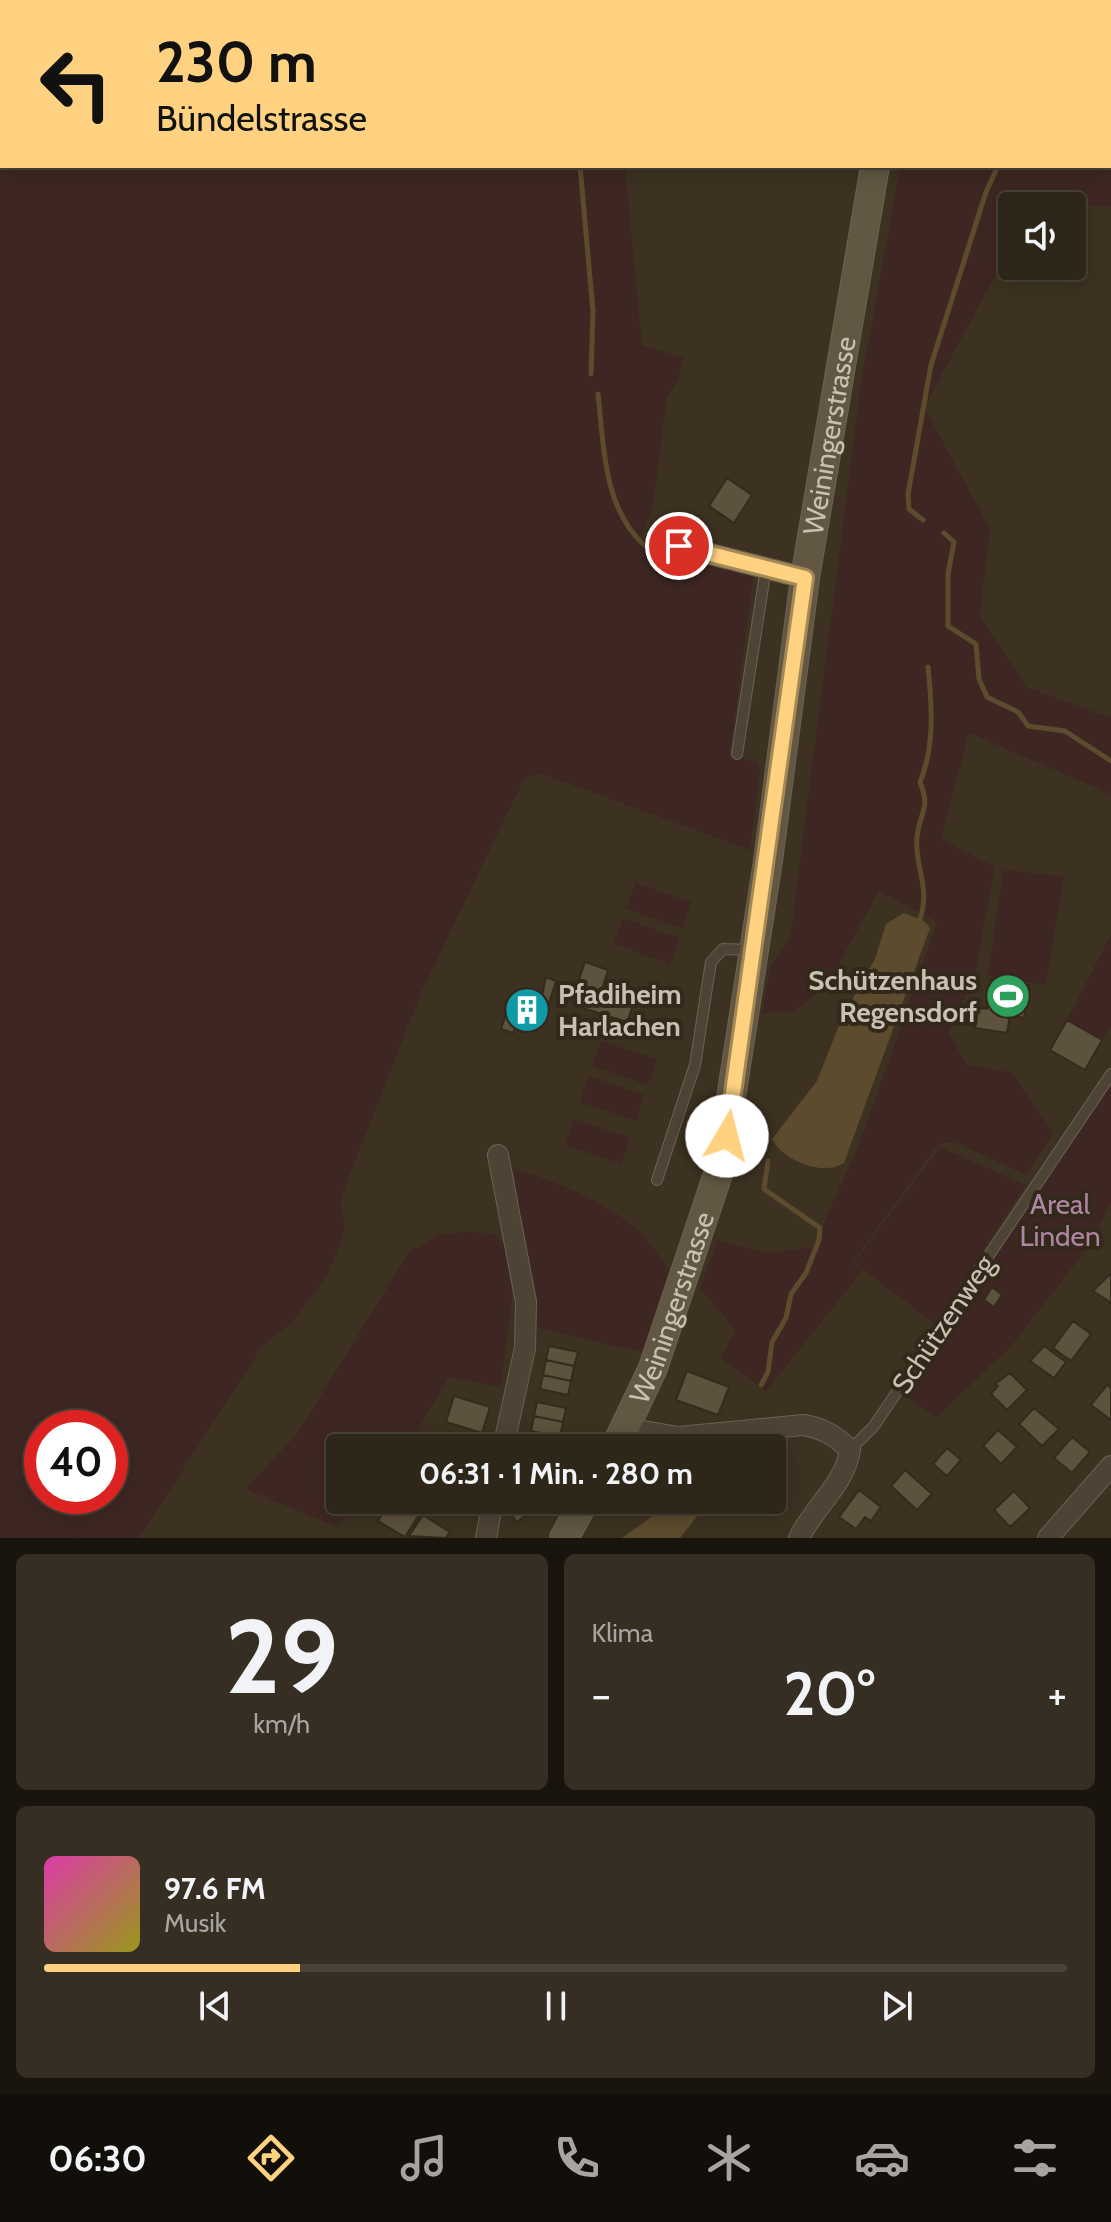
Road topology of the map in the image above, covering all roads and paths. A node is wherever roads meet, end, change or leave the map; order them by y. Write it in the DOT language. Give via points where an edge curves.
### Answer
graph roads {
  1 [pos="875,168"];
  2 [pos="679,546"];
  3 [pos="766,568"];
  4 [pos="805,578"];
  5 [pos="737,754"];
  6 [pos="753,950"];
  7 [pos="1111,1074"];
  8 [pos="498,1155"];
  9 [pos="657,1180"];
  10 [pos="506,1434"];
  11 [pos="622,1434"];
  12 [pos="709,1434"];
  13 [pos="850,1450"];
  14 [pos="1111,1466"];
  15 [pos="490,1514"];
  16 [pos="577,1514"];
  17 [pos="486,1538"];
  18 [pos="564,1538"];
  19 [pos="799,1538"];
  20 [pos="1048,1538"];
  1 -- 4 [label="street, Weiningerstrasse"];
  2 -- 3 [label="street"];
  3 -- 4 [label="street"];
  3 -- 5 [label="lane"];
  4 -- 6 [label="street, Weiningerstrasse"];
  6 -- 9 [label="lane" via="723,949 711,962 695,1065"];
  6 -- 11 [label="street, Weiningerstrasse" via="717,1180 653,1368"];
  7 -- 13 [label="lane, Schützenweg" via="874,1426"];
  8 -- 10 [label="street" via="526,1302 525,1348"];
  12 -- 13 [label="street" via="803,1425 823,1429"];
  13 -- 19 [label="street" via="847,1471"];
  14 -- 20 [label="street"];
  15 -- 17 [label="street"];
  16 -- 18 [label="street"];
}
